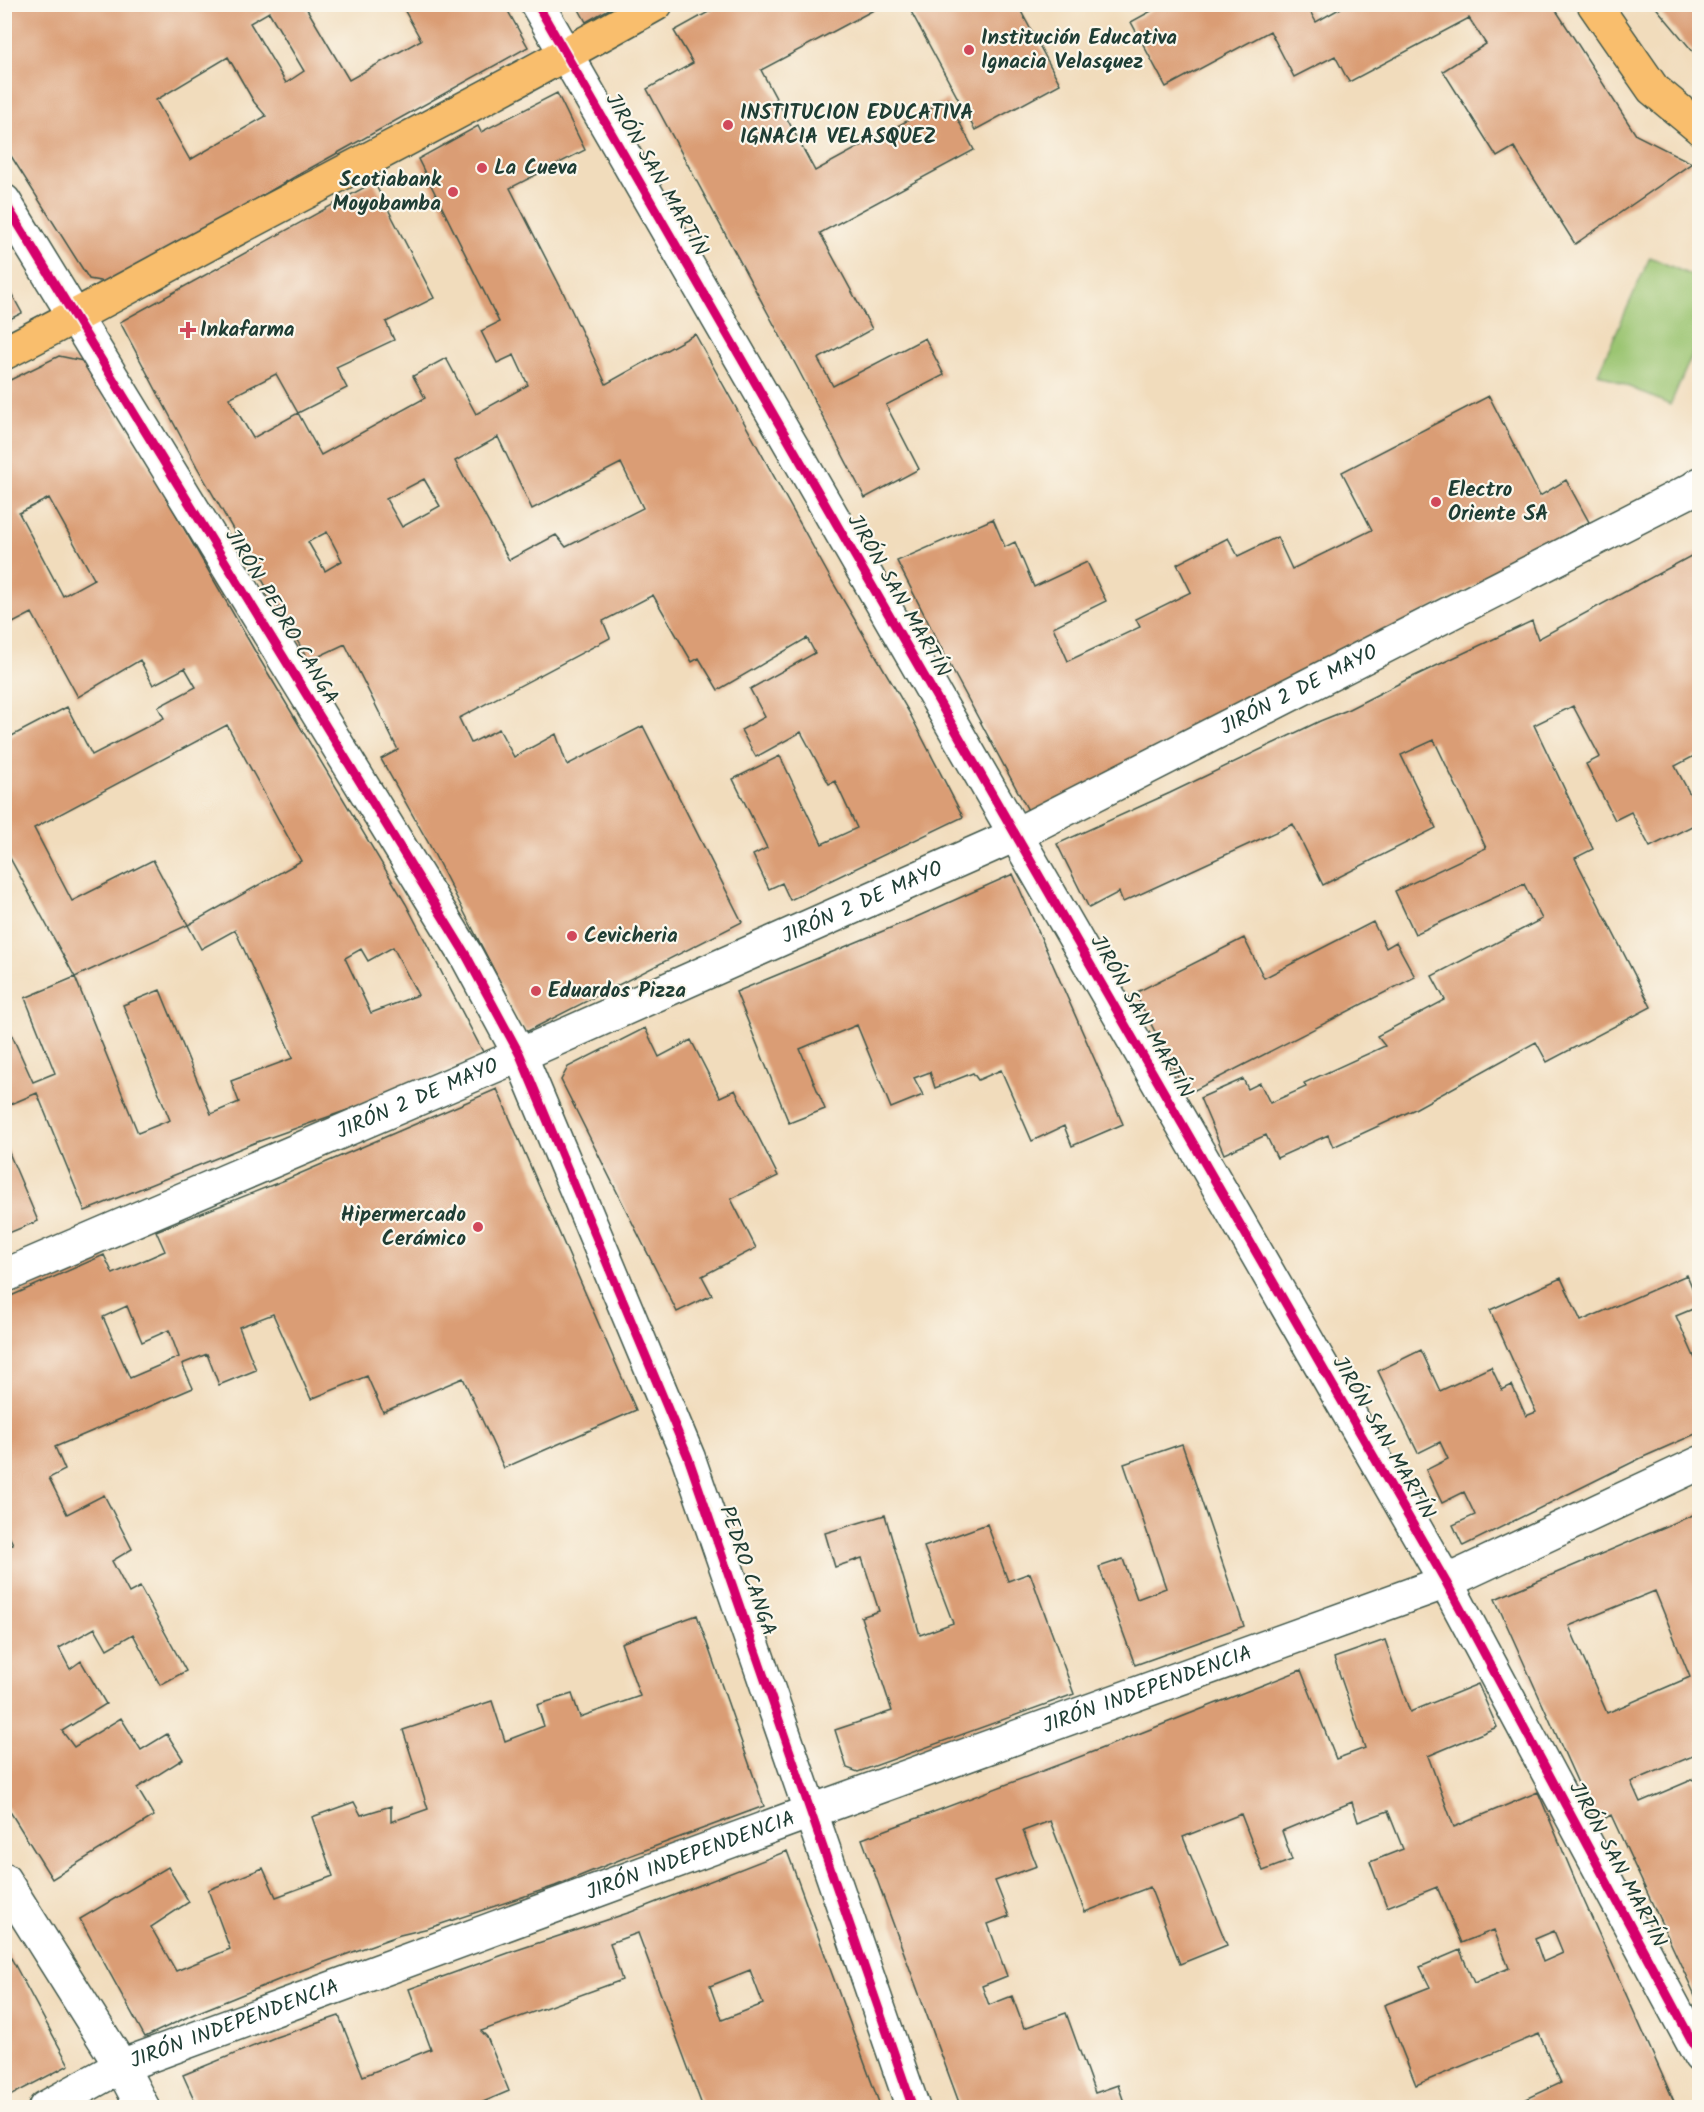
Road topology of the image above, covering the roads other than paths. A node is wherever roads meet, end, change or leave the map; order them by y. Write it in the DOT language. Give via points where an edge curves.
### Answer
graph roads {
  1 [pos="537,4"];
  2 [pos="656,4"];
  3 [pos="1594,4"];
  4 [pos="566,55"];
  5 [pos="1700,128"];
  6 [pos="4,201"];
  7 [pos="76,317"];
  8 [pos="4,353"];
  9 [pos="1700,484"];
  10 [pos="1015,835"];
  11 [pos="520,1055"];
  12 [pos="4,1276"];
  13 [pos="1700,1463"];
  14 [pos="1446,1582"];
  15 [pos="812,1811"];
  16 [pos="4,1880"];
  17 [pos="1700,2055"];
  18 [pos="121,2066"];
  19 [pos="45,2108"];
  20 [pos="143,2108"];
  21 [pos="914,2108"];
  1 -- 4 [label="street, JIRÓN SAN MARTÍN"];
  2 -- 4 [label="main road"];
  3 -- 5 [label="main road" via="1653,89"];
  4 -- 7 [label="main road"];
  4 -- 10 [label="street, JIRÓN SAN MARTÍN"];
  6 -- 7 [label="street, JIRÓN PEDRO CANGA"];
  7 -- 8 [label="main road"];
  7 -- 11 [label="street, JIRÓN PEDRO CANGA" via="466,955"];
  9 -- 10 [label="street, JIRÓN 2 DE MAYO"];
  10 -- 11 [label="street, JIRÓN 2 DE MAYO"];
  10 -- 14 [label="street, JIRÓN SAN MARTÍN"];
  11 -- 12 [label="street, JIRÓN 2 DE MAYO"];
  11 -- 15 [label="street, PEDRO CANGA" via="687,1457"];
  13 -- 14 [label="street, JIRÓN INDEPENDENCIA"];
  14 -- 15 [label="street, JIRÓN INDEPENDENCIA"];
  14 -- 17 [label="street, JIRÓN SAN MARTÍN"];
  15 -- 18 [label="street, JIRÓN INDEPENDENCIA"];
  15 -- 21 [label="street, PEDRO CANGA"];
  16 -- 18 [label="street"];
  18 -- 19 [label="street, JIRÓN INDEPENDENCIA"];
  18 -- 20 [label="street"];
}
